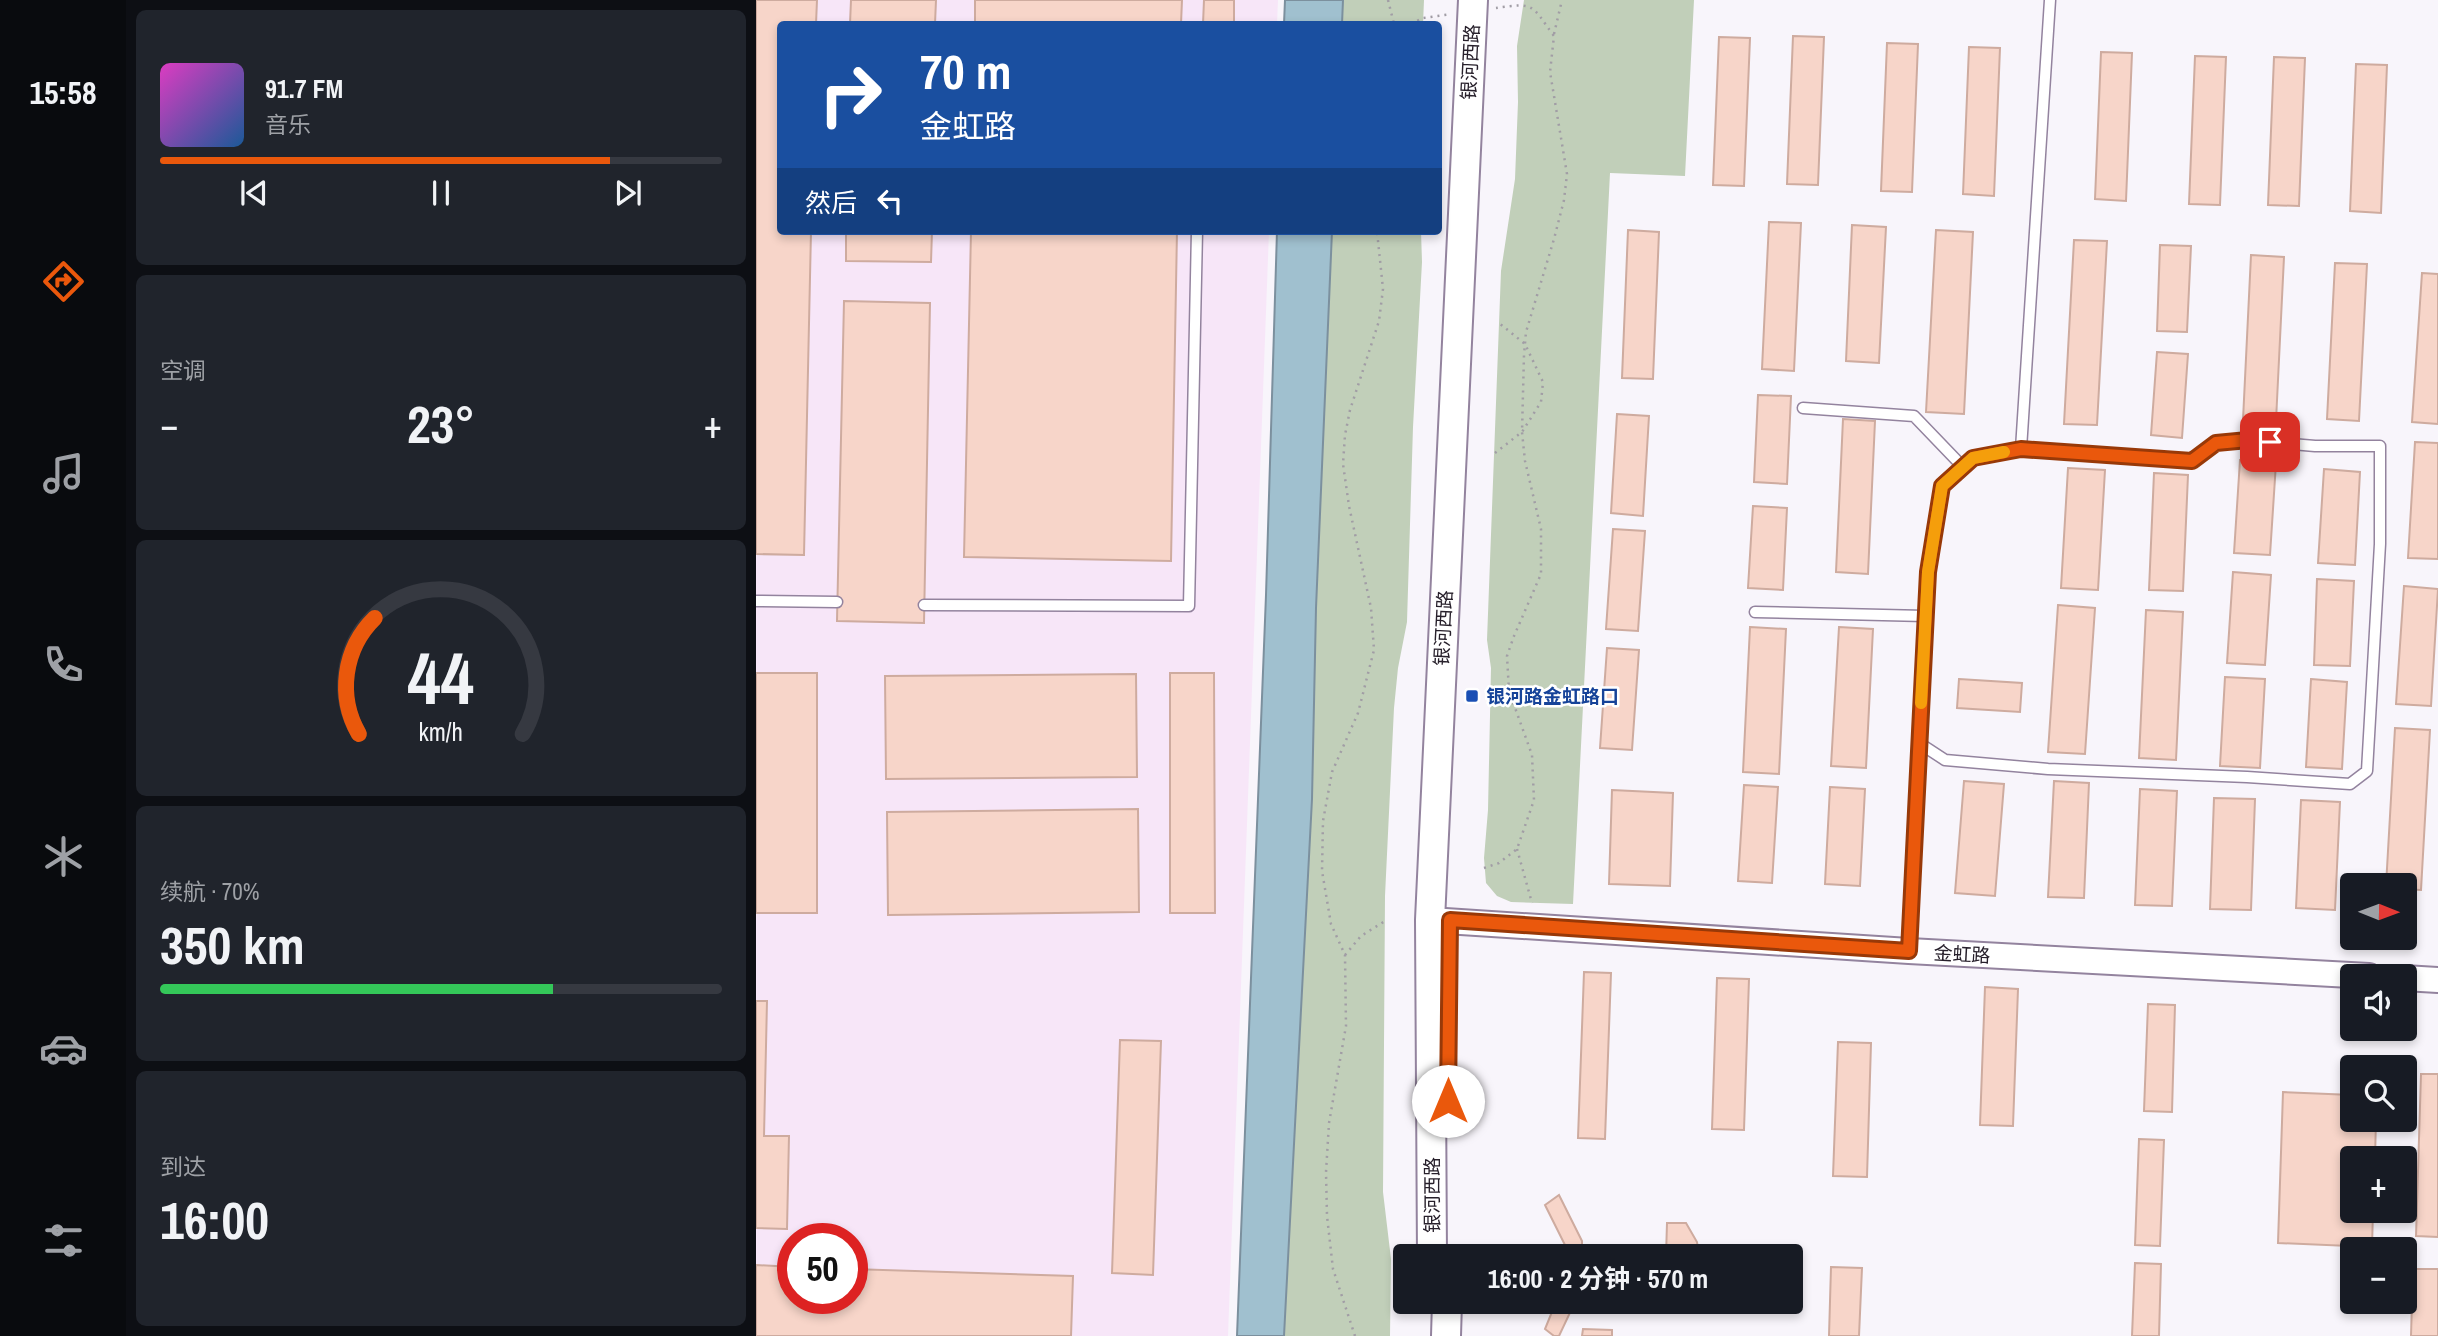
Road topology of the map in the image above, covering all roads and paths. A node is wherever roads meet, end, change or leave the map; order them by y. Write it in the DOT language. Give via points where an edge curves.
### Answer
graph roads {
  1 [pos="1388,0"];
  2 [pos="1562,0"];
  3 [pos="2050,0"];
  4 [pos="1477,6"];
  5 [pos="1393,21"];
  6 [pos="1417,21"];
  7 [pos="1554,36"];
  8 [pos="1197,235"];
  9 [pos="1377,235"];
  10 [pos="1499,323"];
  11 [pos="1525,344"];
  12 [pos="1803,408"];
  13 [pos="1522,432"];
  14 [pos="2021,449"];
  15 [pos="1495,453"];
  16 [pos="1963,467"];
  17 [pos="756,601"];
  18 [pos="838,603"];
  19 [pos="924,605"];
  20 [pos="1755,612"];
  21 [pos="1926,616"];
  22 [pos="1919,743"];
  23 [pos="1517,849"];
  24 [pos="1484,868"];
  25 [pos="1532,903"];
  26 [pos="1440,920"];
  27 [pos="1385,921"];
  28 [pos="1909,951"];
  29 [pos="1345,955"];
  30 [pos="2340,974"];
  31 [pos="2417,979"];
  32 [pos="2438,980"];
  33 [pos="1432,1244"];
  34 [pos="1447,1244"];
  35 [pos="1432,1314"];
  36 [pos="1447,1314"];
  37 [pos="1355,1336"];
  38 [pos="1432,1336"];
  39 [pos="1446,1336"];
  1 -- 5 [label="path"];
  2 -- 7 [label="path"];
  3 -- 14 [label="lane"];
  4 -- 6 [label="path"];
  4 -- 7 [label="path" via="1524,4 1533,8"];
  4 -- 26 [label="main road, 银河西路"];
  7 -- 11 [label="path" via="1550,72 1567,174"];
  8 -- 19 [label="lane" via="1189,607"];
  9 -- 29 [label="path" via="1383,289 1380,321 1350,411 1343,464 1371,608 1374,650 1358,713 1332,772 1323,821 1322,871 1331,924"];
  10 -- 11 [label="path"];
  11 -- 13 [label="path"];
  11 -- 13 [label="path" via="1543,382 1541,402"];
  12 -- 16 [label="lane" via="1913,415"];
  13 -- 15 [label="path"];
  13 -- 23 [label="path" via="1543,552 1541,575 1507,656 1509,691 1535,776 1534,800"];
  14 -- 16 [label="lane" via="1973,458"];
  14 -- 22 [label="lane" via="2192,461 2216,443 2248,440 2380,446 2380,544 2367,771 2350,784 2048,769 1945,761"];
  16 -- 21 [label="lane" via="1942,486"];
  17 -- 18 [label="lane"];
  20 -- 21 [label="lane"];
  21 -- 22 [label="lane"];
  22 -- 28 [label="lane"];
  23 -- 24 [label="path"];
  23 -- 25 [label="path"];
  26 -- 28 [label="street, 金虹路"];
  26 -- 33 [label="main road, 银河西路"];
  26 -- 34 [label="main road, 银河西路"];
  27 -- 29 [label="path" via="1361,936"];
  28 -- 30 [label="street, 金虹路"];
  29 -- 37 [label="path" via="1346,1026 1329,1123 1327,1216 1333,1269"];
  31 -- 32 [label="street"];
  35 -- 38 [label="main road"];
  36 -- 39 [label="main road"];
}
